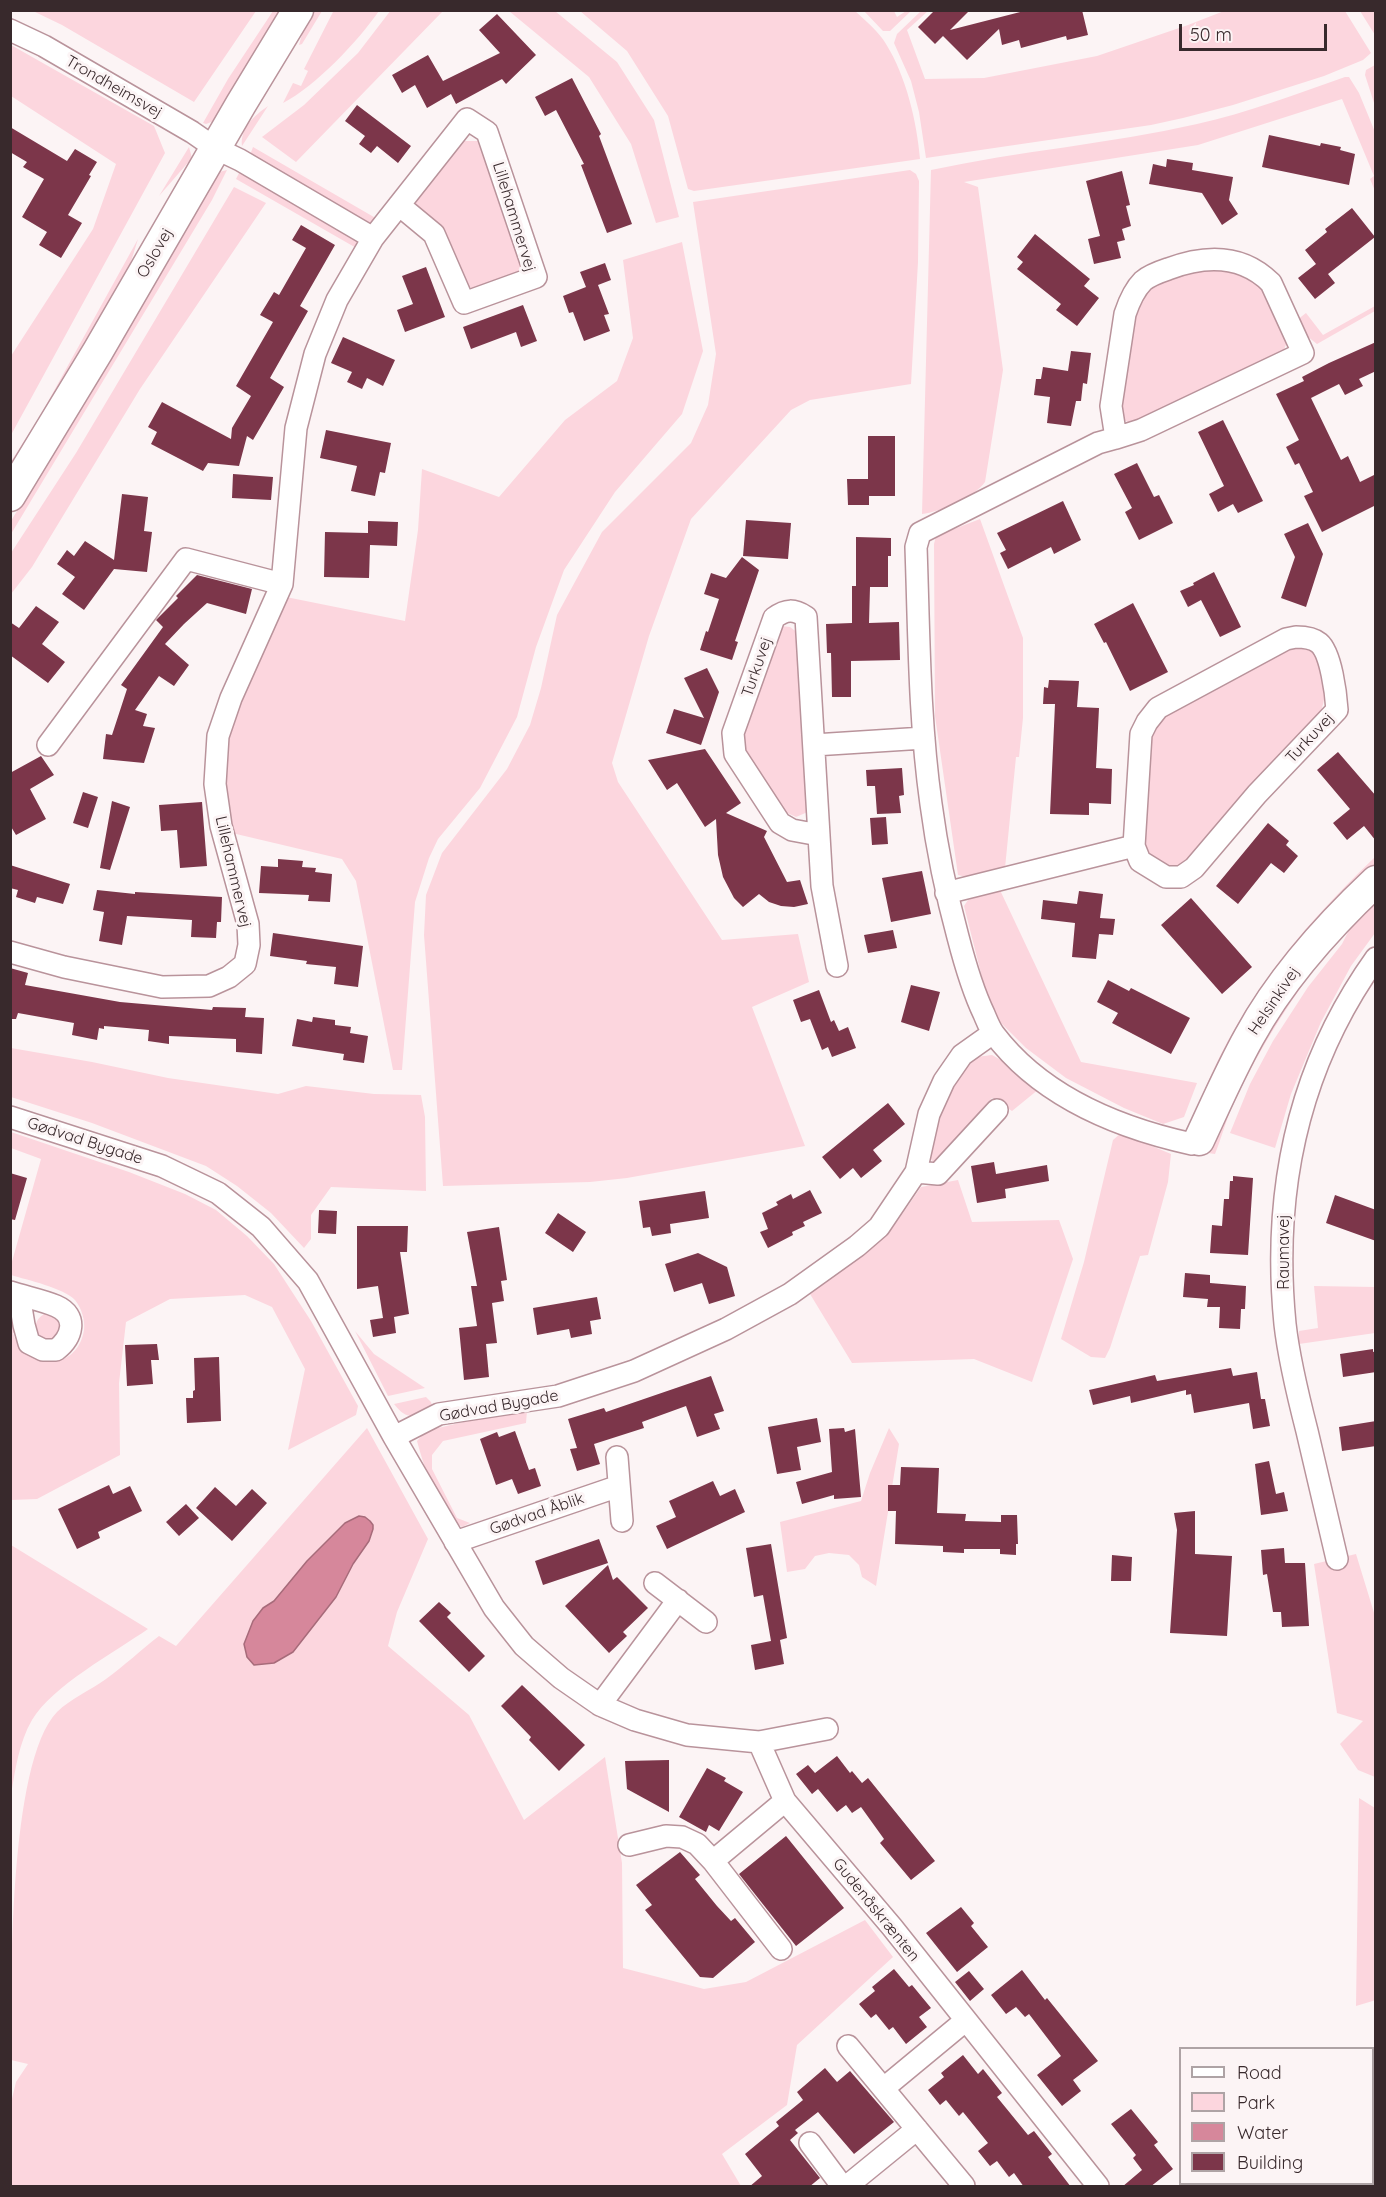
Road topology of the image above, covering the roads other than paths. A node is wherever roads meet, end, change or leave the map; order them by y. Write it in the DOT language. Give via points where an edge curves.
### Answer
graph roads {
  1 [pos="298,10"];
  2 [pos="10,30"];
  3 [pos="215,148"];
  4 [pos="399,205"];
  5 [pos="373,238"];
  6 [pos="1116,438"];
  7 [pos="10,496"];
  8 [pos="282,584"];
  9 [pos="924,738"];
  10 [pos="48,745"];
  11 [pos="814,745"];
  12 [pos="819,835"];
  13 [pos="1134,846"];
  14 [pos="1376,881"];
  15 [pos="946,893"];
  16 [pos="10,952"];
  17 [pos="1376,958"];
  18 [pos="837,966"];
  19 [pos="993,1033"];
  20 [pos="997,1110"];
  21 [pos="10,1117"];
  22 [pos="1199,1140"];
  23 [pos="916,1172"];
  24 [pos="394,1437"];
  25 [pos="617,1457"];
  26 [pos="619,1486"];
  27 [pos="622,1521"];
  28 [pos="455,1542"];
  29 [pos="1337,1559"];
  30 [pos="656,1583"];
  31 [pos="678,1600"];
  32 [pos="706,1622"];
  33 [pos="600,1705"];
  34 [pos="827,1729"];
  35 [pos="759,1742"];
  36 [pos="785,1801"];
  37 [pos="629,1845"];
  38 [pos="712,1861"];
  39 [pos="782,1949"];
  40 [pos="965,2021"];
  41 [pos="848,2046"];
  42 [pos="884,2088"];
  43 [pos="918,2129"];
  44 [pos="810,2142"];
  45 [pos="842,2187"];
  46 [pos="847,2187"];
  47 [pos="964,2187"];
  48 [pos="1098,2187"];
  1 -- 3 [label="street, Oslovej"];
  2 -- 3 [label="street, Trondheimsvej"];
  3 -- 5 [label="street"];
  3 -- 7 [label="street, Oslovej"];
  4 -- 4 [label="street, Lillehammervej" via="467,119 487,132 536,277 464,303 434,234"];
  4 -- 5 [label="street, Lillehammervej"];
  5 -- 8 [label="street, Lillehammervej" via="337,300 315,354 296,428"];
  6 -- 6 [label="street" via="1111,406 1125,314 1130,299 1145,280 1179,265 1217,258 1235,261 1263,275 1271,283 1303,353 1141,430"];
  6 -- 9 [label="street" via="1098,443 920,532 916,547"];
  8 -- 10 [label="street" via="186,559"];
  8 -- 16 [label="street, Lillehammervej" via="218,736 215,784 221,826 248,924 245,963 229,977 208,986 162,987 64,968"];
  9 -- 11 [label="street"];
  9 -- 15 [label="street" via="930,802"];
  11 -- 12 [label="street, Turkuvej"];
  11 -- 12 [label="street, Turkuvej" via="806,618 791,610 781,612 774,618 733,733 735,754 780,823 792,830"];
  12 -- 18 [label="street, Turkuvej" via="822,886"];
  13 -- 13 [label="street, Turkuvej" via="1141,734 1158,708 1286,639 1318,642 1325,651 1337,710 1194,868 1181,877 1166,877 1140,861"];
  13 -- 15 [label="street"];
  14 -- 22 [label="street, Helsinkivej" via="1321,936 1282,984 1249,1036"];
  15 -- 19 [label="street" via="970,984"];
  17 -- 29 [label="street, Raumavej" via="1345,1005 1315,1068 1290,1156 1283,1225 1286,1324 1292,1370"];
  19 -- 22 [label="street" via="1023,1066 1055,1090 1109,1119 1192,1144"];
  19 -- 23 [label="street, Gødvad Bygade" via="962,1055 944,1081 929,1114"];
  20 -- 23 [label="street" via="938,1174"];
  21 -- 24 [label="street, Gødvad Bygade" via="162,1166 218,1193 261,1227 308,1281"];
  23 -- 24 [label="street, Gødvad Bygade" via="879,1227 857,1246 790,1294 726,1329 634,1371 558,1396 439,1414"];
  24 -- 28 [label="street"];
  25 -- 26 [label="street"];
  26 -- 27 [label="street"];
  26 -- 28 [label="street, Gødvad Åblik"];
  28 -- 33 [label="street" via="494,1608 524,1646"];
  30 -- 31 [label="street"];
  31 -- 32 [label="street"];
  31 -- 33 [label="street"];
  33 -- 35 [label="street" via="687,1735"];
  34 -- 35 [label="street"];
  35 -- 36 [label="street, Gudenåskrænten"];
  36 -- 38 [label="street"];
  36 -- 40 [label="street, Gudenåskrænten" via="892,1927"];
  37 -- 38 [label="street" via="666,1836 682,1837 697,1844"];
  38 -- 39 [label="street"];
  40 -- 42 [label="street"];
  40 -- 48 [label="street, Gudenåskrænten"];
  41 -- 42 [label="street"];
  42 -- 43 [label="street"];
  43 -- 46 [label="street"];
  43 -- 47 [label="street"];
  44 -- 45 [label="street"];
}
